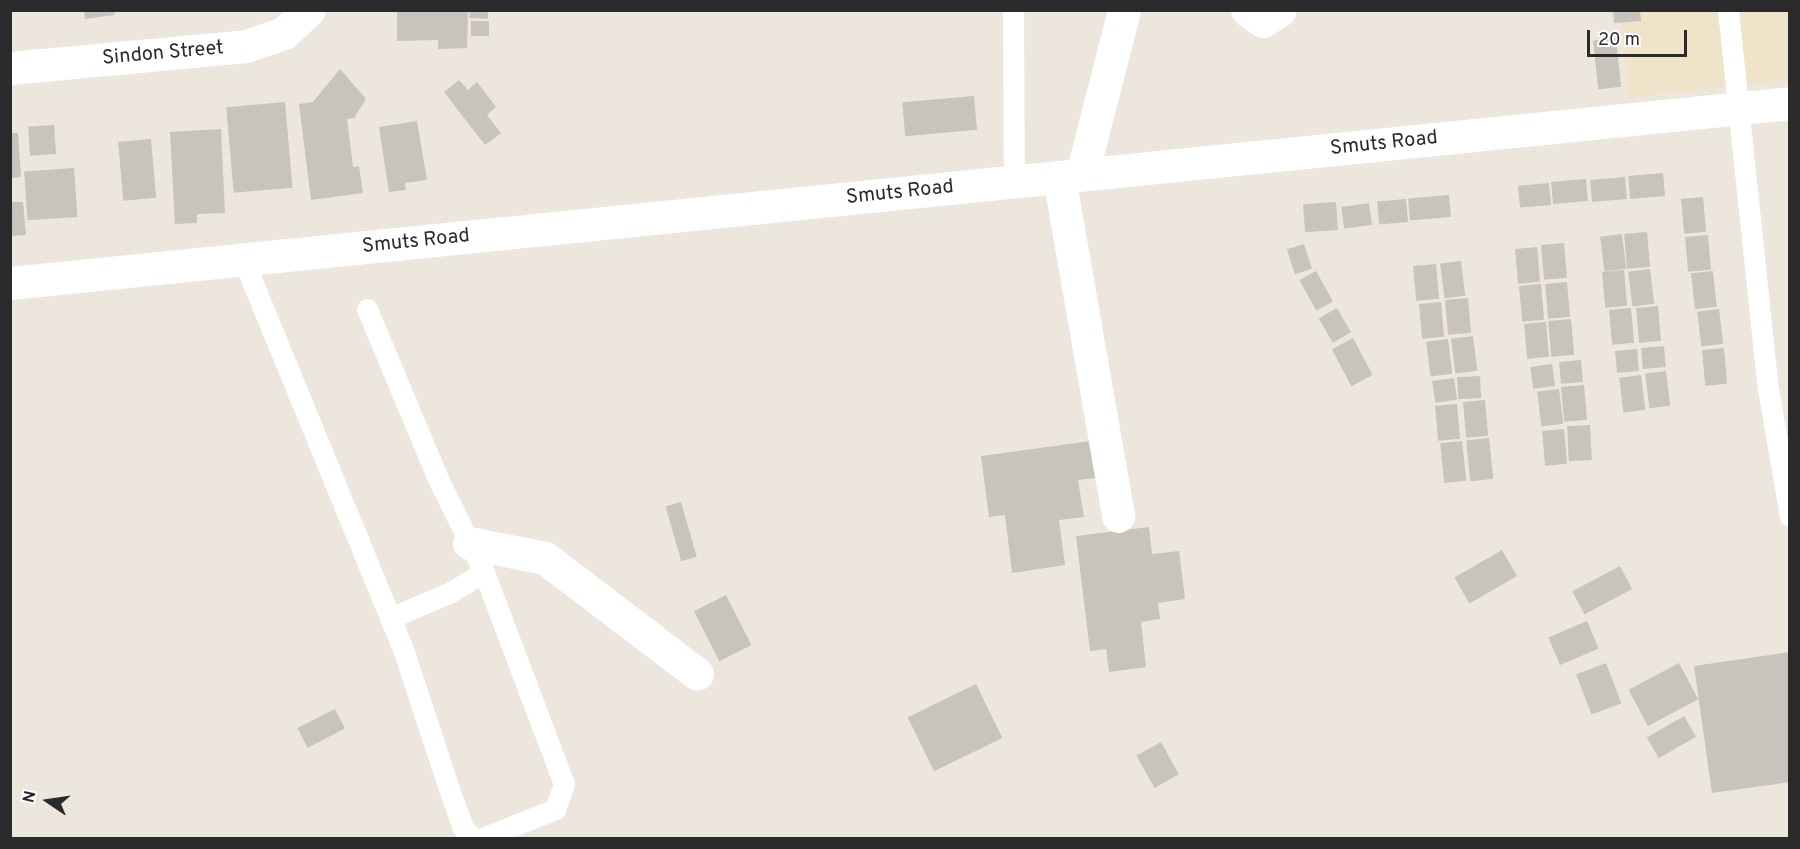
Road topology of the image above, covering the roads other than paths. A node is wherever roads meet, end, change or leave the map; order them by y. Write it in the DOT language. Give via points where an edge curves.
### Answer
graph roads {
  1 [pos="1013,10"];
  2 [pos="1124,10"];
  3 [pos="1247,10"];
  4 [pos="1280,10"];
  5 [pos="1728,10"];
  6 [pos="308,12"];
  7 [pos="10,68"];
  8 [pos="1790,103"];
  9 [pos="1736,109"];
  10 [pos="1070,176"];
  11 [pos="1014,181"];
  12 [pos="243,259"];
  13 [pos="10,283"];
  14 [pos="366,309"];
  15 [pos="1118,516"];
  16 [pos="1790,516"];
  17 [pos="469,543"];
  18 [pos="484,572"];
  19 [pos="390,618"];
  20 [pos="697,674"];
  21 [pos="472,838"];
  22 [pos="483,838"];
  1 -- 11 [label="lane"];
  2 -- 10 [label="street"];
  3 -- 4 [label="street" via="1263,21"];
  5 -- 9 [label="lane"];
  6 -- 7 [label="street, Sindon Street" via="284,33 246,46"];
  8 -- 9 [label="street, Smuts Road"];
  9 -- 10 [label="street, Smuts Road"];
  9 -- 16 [label="lane" via="1768,389"];
  10 -- 11 [label="street, Smuts Road"];
  10 -- 15 [label="street"];
  11 -- 12 [label="street, Smuts Road"];
  12 -- 13 [label="street, Smuts Road"];
  12 -- 19 [label="lane"];
  14 -- 17 [label="lane"];
  17 -- 18 [label="lane"];
  17 -- 20 [label="street" via="545,558"];
  18 -- 19 [label="lane" via="451,592"];
  18 -- 22 [label="lane" via="564,784 555,809"];
  19 -- 21 [label="lane" via="463,828"];
}
